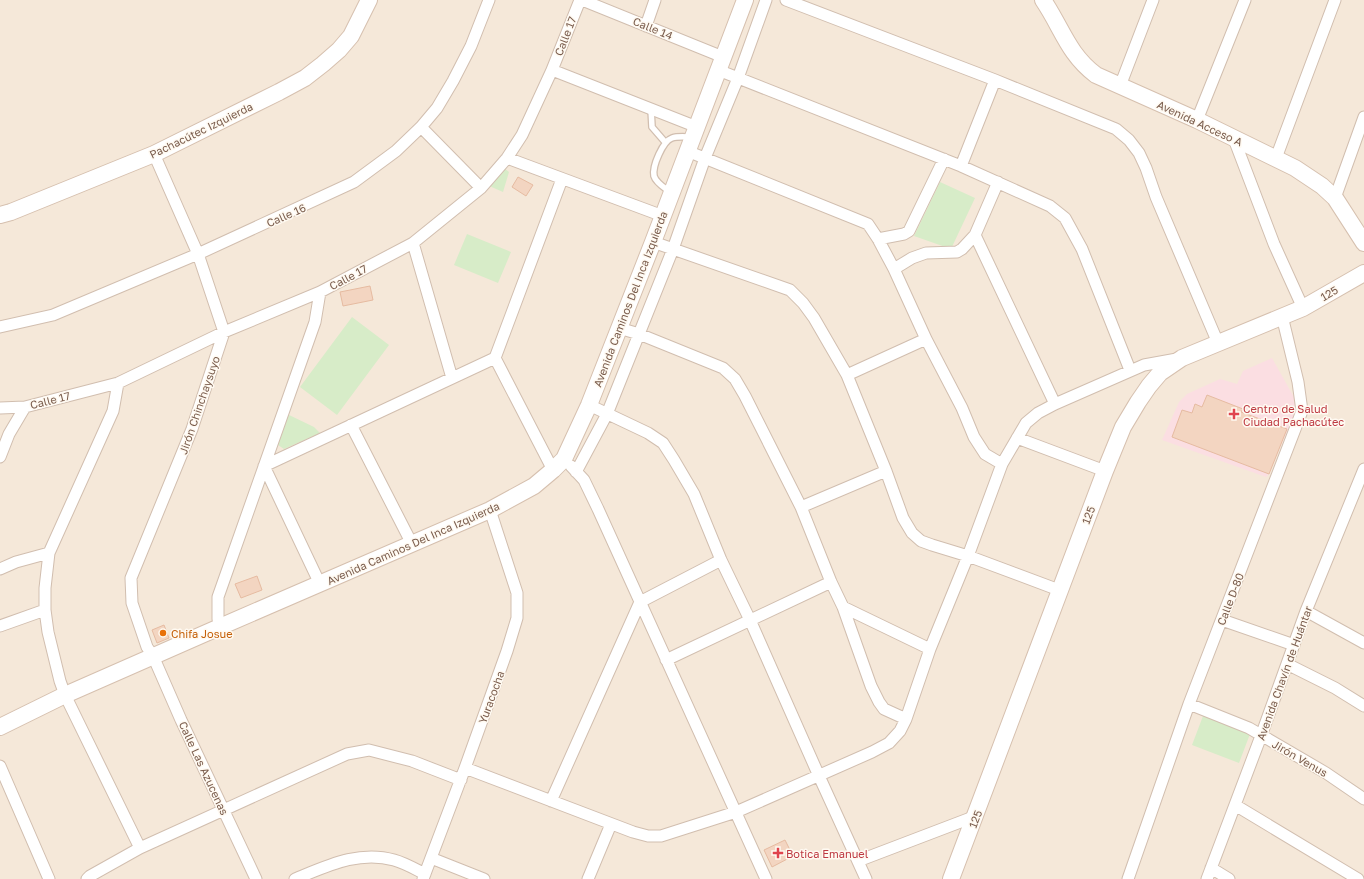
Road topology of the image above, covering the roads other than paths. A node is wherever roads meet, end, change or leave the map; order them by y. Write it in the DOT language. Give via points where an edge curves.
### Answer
graph roads {
  1 [pos="369,0"];
  2 [pos="490,0"];
  3 [pos="581,0"];
  4 [pos="655,0"];
  5 [pos="745,0"];
  6 [pos="766,0"];
  7 [pos="786,0"];
  8 [pos="1153,0"];
  9 [pos="1245,0"];
  10 [pos="1335,0"];
  11 [pos="1049,3"];
  12 [pos="646,26"];
  13 [pos="721,63"];
  14 [pos="552,70"];
  15 [pos="738,78"];
  16 [pos="995,80"];
  17 [pos="1120,86"];
  18 [pos="651,110"];
  19 [pos="1364,117"];
  20 [pos="1197,120"];
  21 [pos="421,127"];
  22 [pos="692,139"];
  23 [pos="1234,139"];
  24 [pos="665,142"];
  25 [pos="154,154"];
  26 [pos="507,158"];
  27 [pos="705,158"];
  28 [pos="1276,158"];
  29 [pos="944,159"];
  30 [pos="961,166"];
  31 [pos="562,179"];
  32 [pos="998,182"];
  33 [pos="481,188"];
  34 [pos="671,193"];
  35 [pos="1335,198"];
  36 [pos="0,215"];
  37 [pos="663,216"];
  38 [pos="975,235"];
  39 [pos="878,239"];
  40 [pos="653,242"];
  41 [pos="413,243"];
  42 [pos="1364,243"];
  43 [pos="673,249"];
  44 [pos="198,254"];
  45 [pos="894,268"];
  46 [pos="1364,273"];
  47 [pos="320,292"];
  48 [pos="1303,308"];
  49 [pos="1282,316"];
  50 [pos="0,327"];
  51 [pos="619,328"];
  52 [pos="224,332"];
  53 [pos="639,334"];
  54 [pos="926,339"];
  55 [pos="1218,343"];
  56 [pos="495,358"];
  57 [pos="1182,358"];
  58 [pos="1130,370"];
  59 [pos="847,375"];
  60 [pos="452,378"];
  61 [pos="118,383"];
  62 [pos="1055,404"];
  63 [pos="589,405"];
  64 [pos="25,407"];
  65 [pos="0,408"];
  66 [pos="607,414"];
  67 [pos="351,426"];
  68 [pos="1017,438"];
  69 [pos="0,457"];
  70 [pos="1002,464"];
  71 [pos="559,465"];
  72 [pos="264,466"];
  73 [pos="1364,469"];
  74 [pos="1105,470"];
  75 [pos="886,471"];
  76 [pos="576,472"];
  77 [pos="801,507"];
  78 [pos="490,510"];
  79 [pos="412,544"];
  80 [pos="49,553"];
  81 [pos="968,556"];
  82 [pos="721,560"];
  83 [pos="0,569"];
  84 [pos="831,582"];
  85 [pos="320,584"];
  86 [pos="1059,590"];
  87 [pos="640,602"];
  88 [pos="843,607"];
  89 [pos="45,610"];
  90 [pos="1306,611"];
  91 [pos="750,620"];
  92 [pos="1222,620"];
  93 [pos="0,626"];
  94 [pos="222,626"];
  95 [pos="1364,644"];
  96 [pos="1294,645"];
  97 [pos="930,649"];
  98 [pos="153,656"];
  99 [pos="666,660"];
  100 [pos="1287,664"];
  101 [pos="64,695"];
  102 [pos="1189,704"];
  103 [pos="1364,706"];
  104 [pos="906,719"];
  105 [pos="0,727"];
  106 [pos="1262,736"];
  107 [pos="0,766"];
  108 [pos="465,768"];
  109 [pos="819,776"];
  110 [pos="461,780"];
  111 [pos="1364,799"];
  112 [pos="551,801"];
  113 [pos="1235,805"];
  114 [pos="223,810"];
  115 [pos="736,812"];
  116 [pos="976,816"];
  117 [pos="611,824"];
  118 [pos="140,848"];
  119 [pos="431,858"];
  120 [pos="858,861"];
  121 [pos="1211,868"];
  122 [pos="424,876"];
  123 [pos="49,879"];
  124 [pos="87,879"];
  125 [pos="256,879"];
  126 [pos="295,879"];
  127 [pos="484,879"];
  128 [pos="588,879"];
  129 [pos="766,879"];
  130 [pos="866,879"];
  131 [pos="951,879"];
  132 [pos="1128,879"];
  133 [pos="1207,879"];
  134 [pos="1229,879"];
  135 [pos="1358,879"];
  1 -- 25 [label="main road, Pachacútec Izquierda" via="350,36 339,50 305,78"];
  2 -- 21 [label="street, Calle 16" via="453,81 437,108"];
  3 -- 12 [label="street, Calle 14"];
  3 -- 14 [label="street, Calle 17"];
  4 -- 12 [label="street"];
  5 -- 13 [label="main road, Avenida Caminos Del Inca Izquierda"];
  6 -- 15 [label="street"];
  7 -- 16 [label="street"];
  8 -- 17 [label="street"];
  9 -- 20 [label="street"];
  10 -- 28 [label="street"];
  11 -- 17 [label="main road, Avenida Acceso A" via="1066,42 1076,56 1096,75"];
  12 -- 13 [label="street, Calle 14"];
  13 -- 15 [label="street, Calle 14"];
  13 -- 22 [label="main road, Avenida Caminos Del Inca Izquierda"];
  14 -- 18 [label="street"];
  14 -- 26 [label="street, Calle 17" via="522,135"];
  15 -- 27 [label="street"];
  15 -- 29 [label="street, Calle 14"];
  16 -- 30 [label="street"];
  16 -- 55 [label="street" via="1116,129 1130,140 1146,168"];
  17 -- 20 [label="main road, Avenida Acceso A"];
  18 -- 22 [label="street"];
  18 -- 24 [label="lane" via="652,127"];
  19 -- 35 [label="street"];
  20 -- 23 [label="main road, Avenida Acceso A"];
  21 -- 33 [label="street"];
  21 -- 44 [label="street, Calle 16" via="396,151 354,182"];
  22 -- 24 [label="lane" via="673,138"];
  22 -- 27 [label="street"];
  22 -- 34 [label="main road, Avenida Caminos Del Inca Izquierda"];
  23 -- 28 [label="main road, Avenida Acceso A"];
  23 -- 48 [label="street" via="1274,244"];
  24 -- 34 [label="lane" via="654,175"];
  25 -- 36 [label="main road, Pachacútec Izquierda"];
  25 -- 44 [label="street"];
  26 -- 31 [label="street"];
  26 -- 33 [label="street, Calle 17"];
  27 -- 39 [label="street" via="868,224"];
  27 -- 43 [label="street"];
  28 -- 35 [label="main road, Avenida Acceso A" via="1309,177"];
  29 -- 30 [label="street, Calle 14"];
  29 -- 39 [label="street" via="909,231"];
  30 -- 32 [label="street, Calle 14"];
  31 -- 37 [label="street"];
  31 -- 56 [label="street"];
  32 -- 38 [label="street"];
  32 -- 58 [label="street, Calle 14" via="1050,206 1065,218 1082,250"];
  33 -- 41 [label="street, Calle 17"];
  34 -- 37 [label="main road, Avenida Caminos Del Inca Izquierda"];
  35 -- 42 [label="main road, Avenida Acceso A"];
  37 -- 40 [label="main road, Avenida Caminos Del Inca Izquierda"];
  38 -- 45 [label="street" via="957,252 926,253"];
  38 -- 62 [label="street"];
  39 -- 45 [label="street"];
  40 -- 43 [label="street"];
  40 -- 51 [label="main road, Avenida Caminos Del Inca Izquierda"];
  41 -- 47 [label="street, Calle 17"];
  41 -- 60 [label="street"];
  43 -- 53 [label="street"];
  43 -- 59 [label="street" via="790,290 814,318"];
  44 -- 50 [label="street, Calle 16" via="53,315"];
  44 -- 52 [label="street"];
  45 -- 54 [label="street"];
  46 -- 48 [label="main road, 125"];
  47 -- 52 [label="street, Calle 17"];
  47 -- 72 [label="street" via="315,322"];
  48 -- 49 [label="main road, 125"];
  49 -- 55 [label="main road, 125"];
  49 -- 92 [label="street, Calle D-80" via="1298,382 1302,411"];
  51 -- 53 [label="street"];
  51 -- 63 [label="main road, Avenida Caminos Del Inca Izquierda"];
  52 -- 61 [label="street, Calle 17"];
  52 -- 98 [label="street, Jirón Chinchaysuyo" via="192,429 131,578 132,603 146,646"];
  53 -- 66 [label="street"];
  53 -- 77 [label="street" via="723,368 735,379"];
  54 -- 59 [label="street"];
  54 -- 70 [label="street" via="974,437 985,454"];
  55 -- 57 [label="main road, 125"];
  56 -- 60 [label="street"];
  56 -- 71 [label="street"];
  57 -- 58 [label="street"];
  57 -- 74 [label="main road, 125" via="1160,373 1149,386 1124,427"];
  58 -- 62 [label="street"];
  59 -- 75 [label="street"];
  60 -- 67 [label="street"];
  61 -- 64 [label="street, Calle 17"];
  61 -- 80 [label="street" via="113,411"];
  62 -- 68 [label="street" via="1026,423"];
  63 -- 66 [label="street"];
  63 -- 71 [label="main road, Avenida Caminos Del Inca Izquierda"];
  64 -- 65 [label="street, Calle 17"];
  64 -- 69 [label="street" via="9,434"];
  66 -- 76 [label="street"];
  66 -- 82 [label="street" via="663,443 694,494"];
  67 -- 72 [label="street"];
  67 -- 79 [label="street"];
  68 -- 70 [label="street"];
  68 -- 74 [label="street"];
  70 -- 81 [label="street"];
  71 -- 76 [label="street"];
  71 -- 78 [label="main road, Avenida Caminos Del Inca Izquierda" via="534,486"];
  72 -- 85 [label="street"];
  72 -- 94 [label="street" via="218,597 218,619"];
  73 -- 90 [label="street, Avenida Chavín de Huántar"];
  74 -- 86 [label="main road, 125"];
  75 -- 77 [label="street"];
  75 -- 81 [label="street" via="903,518 912,533 932,545"];
  76 -- 87 [label="street" via="584,480"];
  77 -- 84 [label="street"];
  78 -- 79 [label="main road, Avenida Caminos Del Inca Izquierda"];
  78 -- 108 [label="street, Yuracocha" via="517,593 517,618"];
  79 -- 85 [label="main road, Avenida Caminos Del Inca Izquierda"];
  80 -- 83 [label="street"];
  80 -- 89 [label="street"];
  81 -- 86 [label="street"];
  81 -- 97 [label="street"];
  82 -- 87 [label="street"];
  82 -- 91 [label="street"];
  84 -- 88 [label="street"];
  84 -- 91 [label="street"];
  85 -- 94 [label="main road, Avenida Caminos Del Inca Izquierda"];
  86 -- 116 [label="main road, 125"];
  87 -- 99 [label="street"];
  87 -- 112 [label="street"];
  88 -- 97 [label="street"];
  88 -- 104 [label="street" via="879,702 884,709"];
  89 -- 93 [label="street"];
  89 -- 101 [label="street"];
  90 -- 95 [label="street"];
  90 -- 96 [label="street, Avenida Chavín de Huántar"];
  91 -- 99 [label="street"];
  91 -- 109 [label="street"];
  92 -- 96 [label="street"];
  92 -- 102 [label="street, Calle D-80"];
  94 -- 98 [label="main road, Avenida Caminos Del Inca Izquierda"];
  96 -- 100 [label="street, Avenida Chavín de Huántar"];
  97 -- 104 [label="street"];
  98 -- 101 [label="main road, Avenida Caminos Del Inca Izquierda"];
  98 -- 114 [label="street, Calle Las Azucenas"];
  99 -- 115 [label="street"];
  100 -- 103 [label="street"];
  100 -- 106 [label="street, Avenida Chavín de Huántar"];
  101 -- 105 [label="main road, Avenida Caminos Del Inca Izquierda"];
  101 -- 118 [label="street"];
  102 -- 106 [label="street, Jirón Venus" via="1249,728"];
  102 -- 132 [label="street, Calle D-80"];
  104 -- 109 [label="street" via="900,731 889,743"];
  106 -- 111 [label="street, Jirón Venus" via="1326,773"];
  106 -- 113 [label="street, Avenida Chavín de Huántar"];
  107 -- 123 [label="street"];
  108 -- 110 [label="street, Yuracocha"];
  108 -- 112 [label="street"];
  109 -- 115 [label="street"];
  109 -- 120 [label="street"];
  110 -- 114 [label="street" via="412,761 369,750 347,754"];
  110 -- 119 [label="street, Yuracocha"];
  112 -- 117 [label="street"];
  113 -- 121 [label="street, Avenida Chavín de Huántar"];
  113 -- 135 [label="street"];
  114 -- 118 [label="street"];
  114 -- 125 [label="street, Calle Las Azucenas"];
  115 -- 117 [label="street" via="661,836 648,836"];
  115 -- 129 [label="street"];
  116 -- 120 [label="street"];
  116 -- 131 [label="main road, 125"];
  117 -- 128 [label="street"];
  118 -- 124 [label="street"];
  119 -- 122 [label="street, Yuracocha"];
  119 -- 127 [label="street"];
  120 -- 130 [label="street"];
  121 -- 133 [label="street, Avenida Chavín de Huántar"];
  121 -- 134 [label="street"];
  122 -- 126 [label="street" via="395,861 367,857 338,862"];
}
